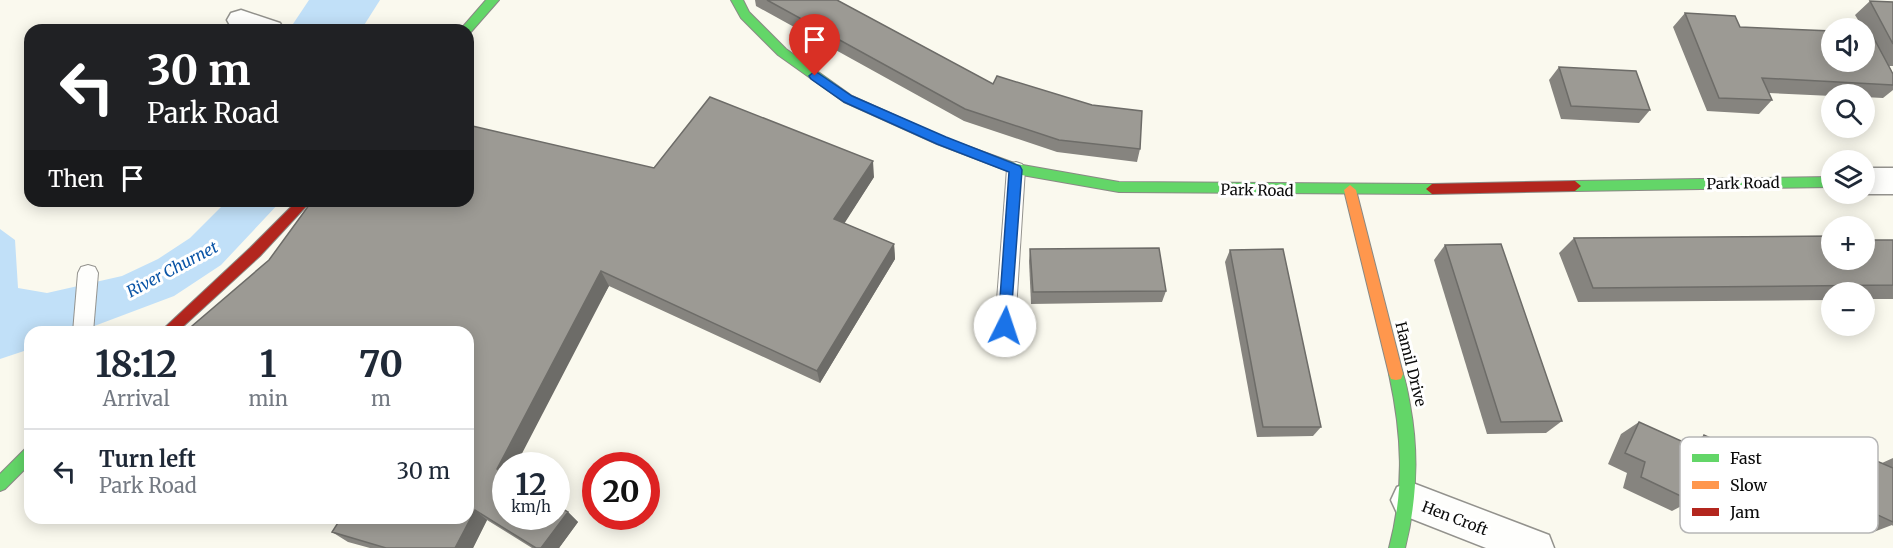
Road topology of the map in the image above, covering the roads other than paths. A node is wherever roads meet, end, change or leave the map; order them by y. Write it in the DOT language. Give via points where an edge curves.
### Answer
graph roads {
  1 [pos="494,0"];
  2 [pos="737,0"];
  3 [pos="241,20"];
  4 [pos="253,24"];
  5 [pos="472,24"];
  6 [pos="1016,170"];
  7 [pos="1875,181"];
  8 [pos="1893,181"];
  9 [pos="1821,182"];
  10 [pos="1350,190"];
  11 [pos="299,207"];
  12 [pos="88,273"];
  13 [pos="84,326"];
  14 [pos="174,326"];
  15 [pos="1005,326"];
  16 [pos="24,460"];
  17 [pos="0,484"];
  18 [pos="1410,500"];
  19 [pos="1397,548"];
  20 [pos="1535,548"];
  1 -- 5 [label="street"];
  2 -- 6 [label="street, Park Road" via="745,15 782,52 848,99"];
  3 -- 4 [label="street"];
  6 -- 10 [label="street, Park Road" via="1119,187"];
  6 -- 15 [label="lane"];
  7 -- 8 [label="street"];
  9 -- 10 [label="street, Park Road"];
  10 -- 18 [label="street, Hamil Drive" via="1407,418"];
  11 -- 14 [label="street"];
  12 -- 13 [label="lane"];
  16 -- 17 [label="street"];
  18 -- 19 [label="street, Hamil Drive"];
  18 -- 20 [label="street, Hen Croft"];
}
